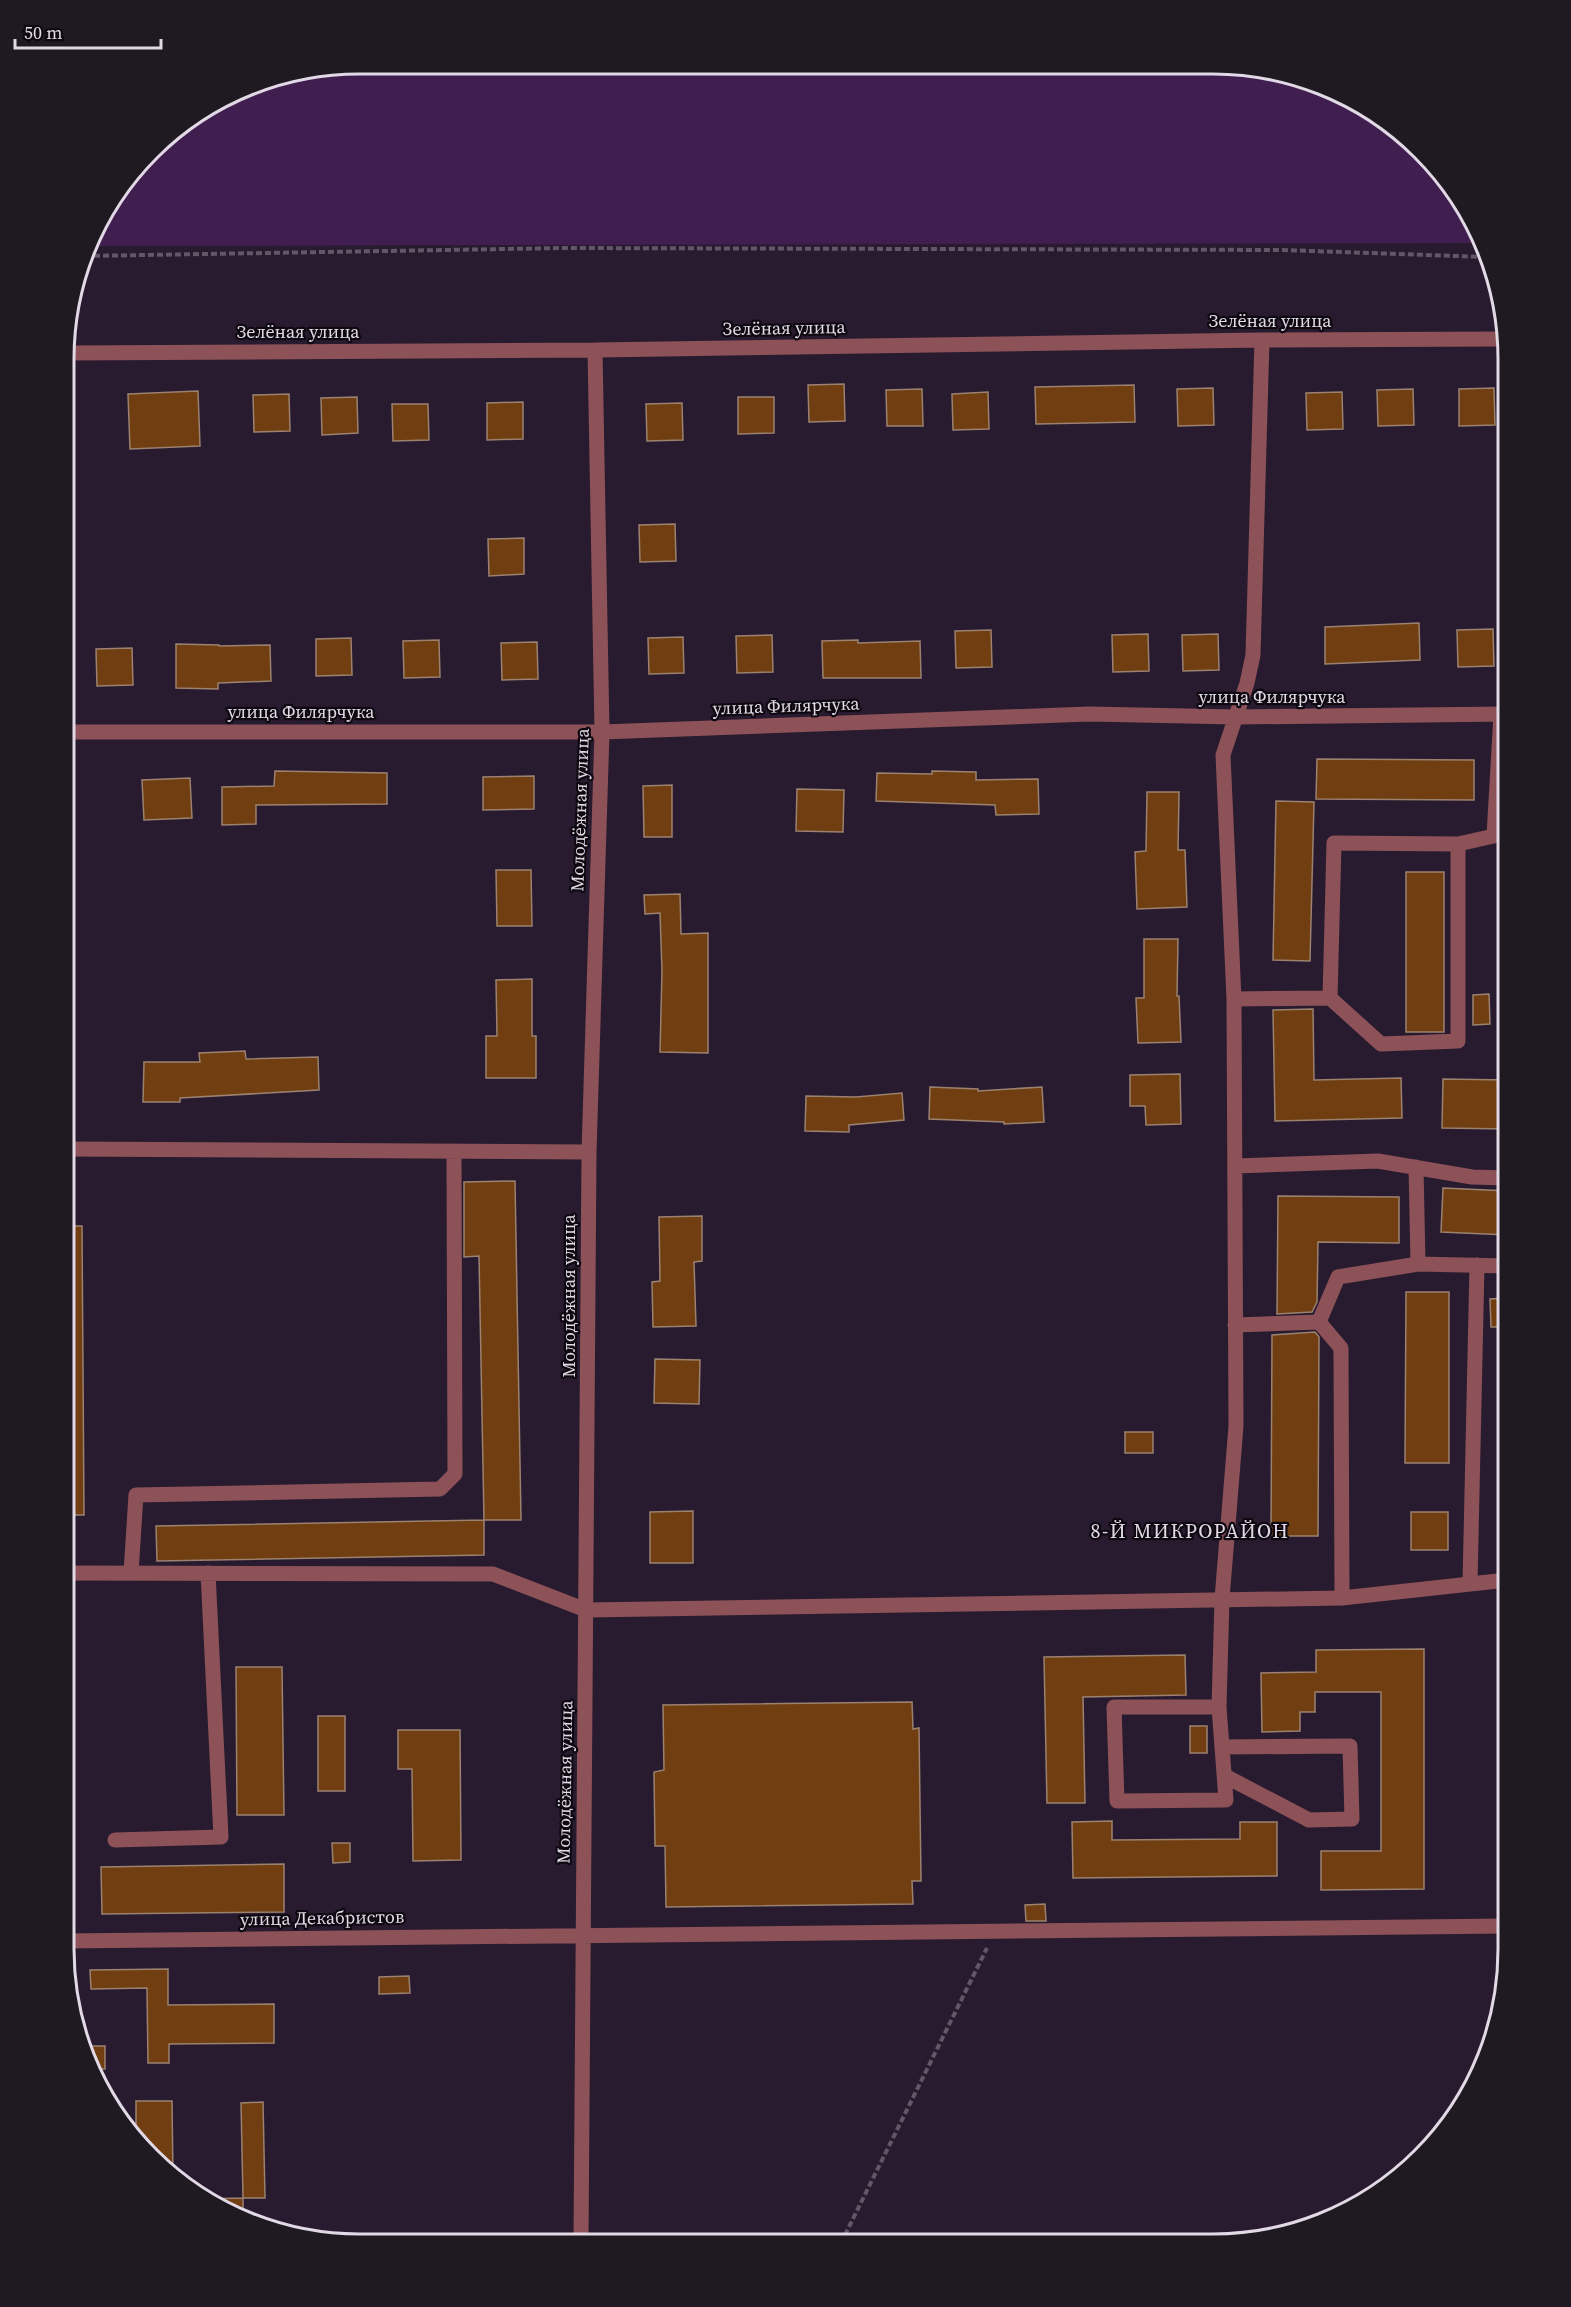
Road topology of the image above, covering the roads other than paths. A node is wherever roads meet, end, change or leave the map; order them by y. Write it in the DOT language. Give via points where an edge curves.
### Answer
graph roads {
  1 [pos="1497,339"];
  2 [pos="1262,340"];
  3 [pos="596,350"];
  4 [pos="74,353"];
  5 [pos="1498,714"];
  6 [pos="1236,717"];
  7 [pos="74,732"];
  8 [pos="602,732"];
  9 [pos="1498,792"];
  10 [pos="1458,844"];
  11 [pos="1330,998"];
  12 [pos="1234,999"];
  13 [pos="74,1149"];
  14 [pos="454,1151"];
  15 [pos="589,1152"];
  16 [pos="1234,1166"];
  17 [pos="1416,1167"];
  18 [pos="1498,1178"];
  19 [pos="1418,1264"];
  20 [pos="1477,1265"];
  21 [pos="1498,1266"];
  22 [pos="1319,1322"];
  23 [pos="1235,1325"];
  24 [pos="74,1573"];
  25 [pos="131,1573"];
  26 [pos="208,1573"];
  27 [pos="1498,1581"];
  28 [pos="1470,1584"];
  29 [pos="1342,1598"];
  30 [pos="1222,1599"];
  31 [pos="586,1610"];
  32 [pos="1219,1707"];
  33 [pos="1222,1747"];
  34 [pos="1225,1776"];
  35 [pos="115,1840"];
  36 [pos="1498,1926"];
  37 [pos="582,1935"];
  38 [pos="74,1941"];
  39 [pos="581,2234"];
  1 -- 2 [label="street, Зелёная улица"];
  2 -- 3 [label="street, Зелёная улица"];
  2 -- 6 [label="street" via="1253,655"];
  3 -- 4 [label="street, Зелёная улица"];
  3 -- 8 [label="street, Молодёжная улица"];
  5 -- 6 [label="street, улица Филярчука"];
  6 -- 8 [label="street, улица Филярчука" via="1089,714"];
  6 -- 12 [label="street" via="1223,755"];
  7 -- 8 [label="street, улица Филярчука"];
  8 -- 15 [label="street, Молодёжная улица"];
  9 -- 10 [label="street" via="1494,836"];
  10 -- 11 [label="street" via="1334,843"];
  10 -- 11 [label="street" via="1458,1041 1381,1044"];
  11 -- 12 [label="street"];
  12 -- 16 [label="street"];
  13 -- 14 [label="street"];
  14 -- 15 [label="street"];
  14 -- 25 [label="street" via="455,1474 440,1489 136,1496"];
  15 -- 31 [label="street, Молодёжная улица"];
  16 -- 17 [label="street" via="1378,1161"];
  16 -- 23 [label="street"];
  17 -- 18 [label="street"];
  17 -- 19 [label="street"];
  19 -- 20 [label="street"];
  19 -- 22 [label="street" via="1338,1276"];
  20 -- 21 [label="street"];
  20 -- 28 [label="street"];
  22 -- 23 [label="street"];
  22 -- 29 [label="street" via="1341,1348"];
  23 -- 30 [label="street" via="1236,1426"];
  24 -- 25 [label="street"];
  25 -- 26 [label="street"];
  26 -- 31 [label="street" via="493,1574"];
  26 -- 35 [label="street" via="221,1837"];
  27 -- 28 [label="street"];
  28 -- 29 [label="street"];
  29 -- 30 [label="street"];
  30 -- 31 [label="street"];
  30 -- 32 [label="street"];
  31 -- 37 [label="street, Молодёжная улица"];
  32 -- 33 [label="street"];
  32 -- 34 [label="street" via="1114,1707 1117,1801 1226,1800"];
  33 -- 34 [label="street"];
  33 -- 34 [label="street" via="1350,1746 1352,1819 1309,1820"];
  36 -- 37 [label="street, улица Декабристов"];
  37 -- 38 [label="street, улица Декабристов"];
  37 -- 39 [label="street, Молодёжная улица"];
}
